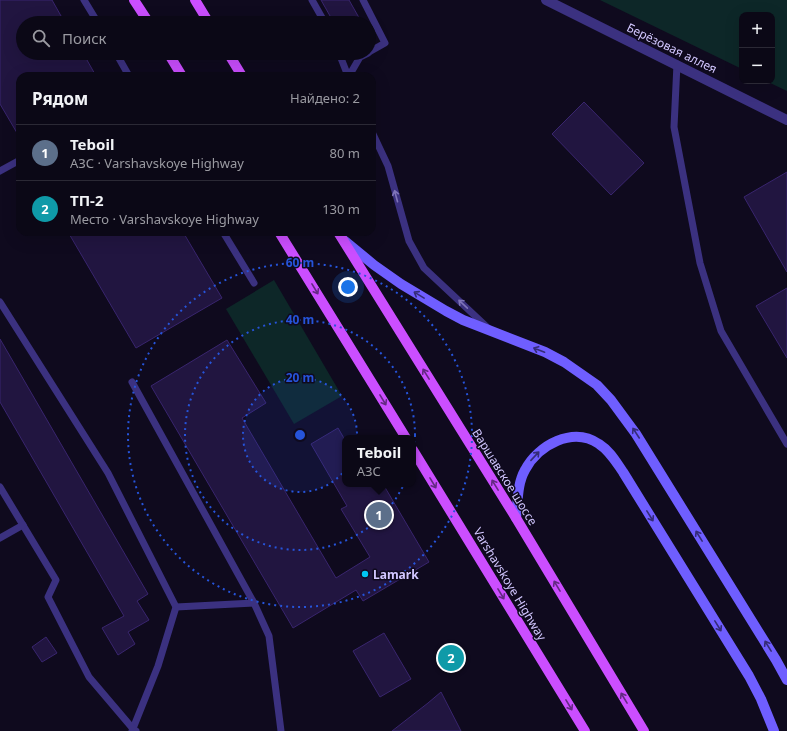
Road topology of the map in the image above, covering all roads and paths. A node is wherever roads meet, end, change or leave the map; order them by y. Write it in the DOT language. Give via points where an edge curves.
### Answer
graph roads {
  1 [pos="84,0"];
  2 [pos="134,0"];
  3 [pos="195,0"];
  4 [pos="312,0"];
  5 [pos="363,0"];
  6 [pos="546,0"];
  7 [pos="94,16"];
  8 [pos="144,16"];
  9 [pos="205,16"];
  10 [pos="322,16"];
  11 [pos="371,16"];
  12 [pos="376,25"];
  13 [pos="376,48"];
  14 [pos="120,60"];
  15 [pos="171,60"];
  16 [pos="232,60"];
  17 [pos="342,60"];
  18 [pos="358,60"];
  19 [pos="677,64"];
  20 [pos="127,72"];
  21 [pos="177,72"];
  22 [pos="240,72"];
  23 [pos="347,72"];
  24 [pos="351,72"];
  25 [pos="787,120"];
  26 [pos="376,140"];
  27 [pos="16,162"];
  28 [pos="0,171"];
  29 [pos="226,236"];
  30 [pos="282,236"];
  31 [pos="341,236"];
  32 [pos="341,236"];
  33 [pos="254,283"];
  34 [pos="0,302"];
  35 [pos="491,331"];
  36 [pos="132,382"];
  37 [pos="404,435"];
  38 [pos="787,444"];
  39 [pos="416,455"];
  40 [pos="0,487"];
  41 [pos="516,518"];
  42 [pos="23,525"];
  43 [pos="0,538"];
  44 [pos="254,603"];
  45 [pos="176,607"];
  46 [pos="787,680"];
  47 [pos="134,731"];
  48 [pos="281,731"];
  49 [pos="585,731"];
  50 [pos="644,731"];
  51 [pos="774,731"];
  1 -- 7 [label="lane"];
  2 -- 8 [label="main road"];
  3 -- 9 [label="main road"];
  4 -- 10 [label="lane"];
  5 -- 11 [label="lane"];
  6 -- 19 [label="street, Берёзовая аллея"];
  12 -- 13 [label="lane" via="385,43"];
  14 -- 20 [label="lane"];
  15 -- 21 [label="main road"];
  16 -- 22 [label="main road"];
  17 -- 23 [label="lane"];
  18 -- 24 [label="lane"];
  19 -- 25 [label="street, Берёзовая аллея"];
  19 -- 38 [label="lane" via="674,127 700,263 721,330"];
  35 -- 26 [label="lane, one-way" via="424,268 409,240 388,166"];
  27 -- 28 [label="lane"];
  29 -- 33 [label="lane"];
  30 -- 37 [label="main road, one-way"];
  35 -- 31 [label="street, one-way" via="463,320 401,284 374,265"];
  41 -- 32 [label="main road, Варшавское шоссе, one-way"];
  34 -- 45 [label="lane" via="108,473"];
  46 -- 35 [label="street, one-way" via="656,466 611,400 597,385 558,359"];
  36 -- 44 [label="lane"];
  39 -- 49 [label="main road, Varshavskoye Highway, one-way"];
  40 -- 42 [label="lane"];
  50 -- 41 [label="main road, Варшавское шоссе, one-way"];
  41 -- 51 [label="street, one-way" via="519,488 525,470 544,447 562,439 575,438 598,443 607,450 749,676"];
  42 -- 43 [label="lane"];
  42 -- 47 [label="lane" via="56,580 48,597 89,677"];
  44 -- 45 [label="lane"];
  44 -- 48 [label="lane" via="269,636"];
  45 -- 47 [label="lane"];
}
